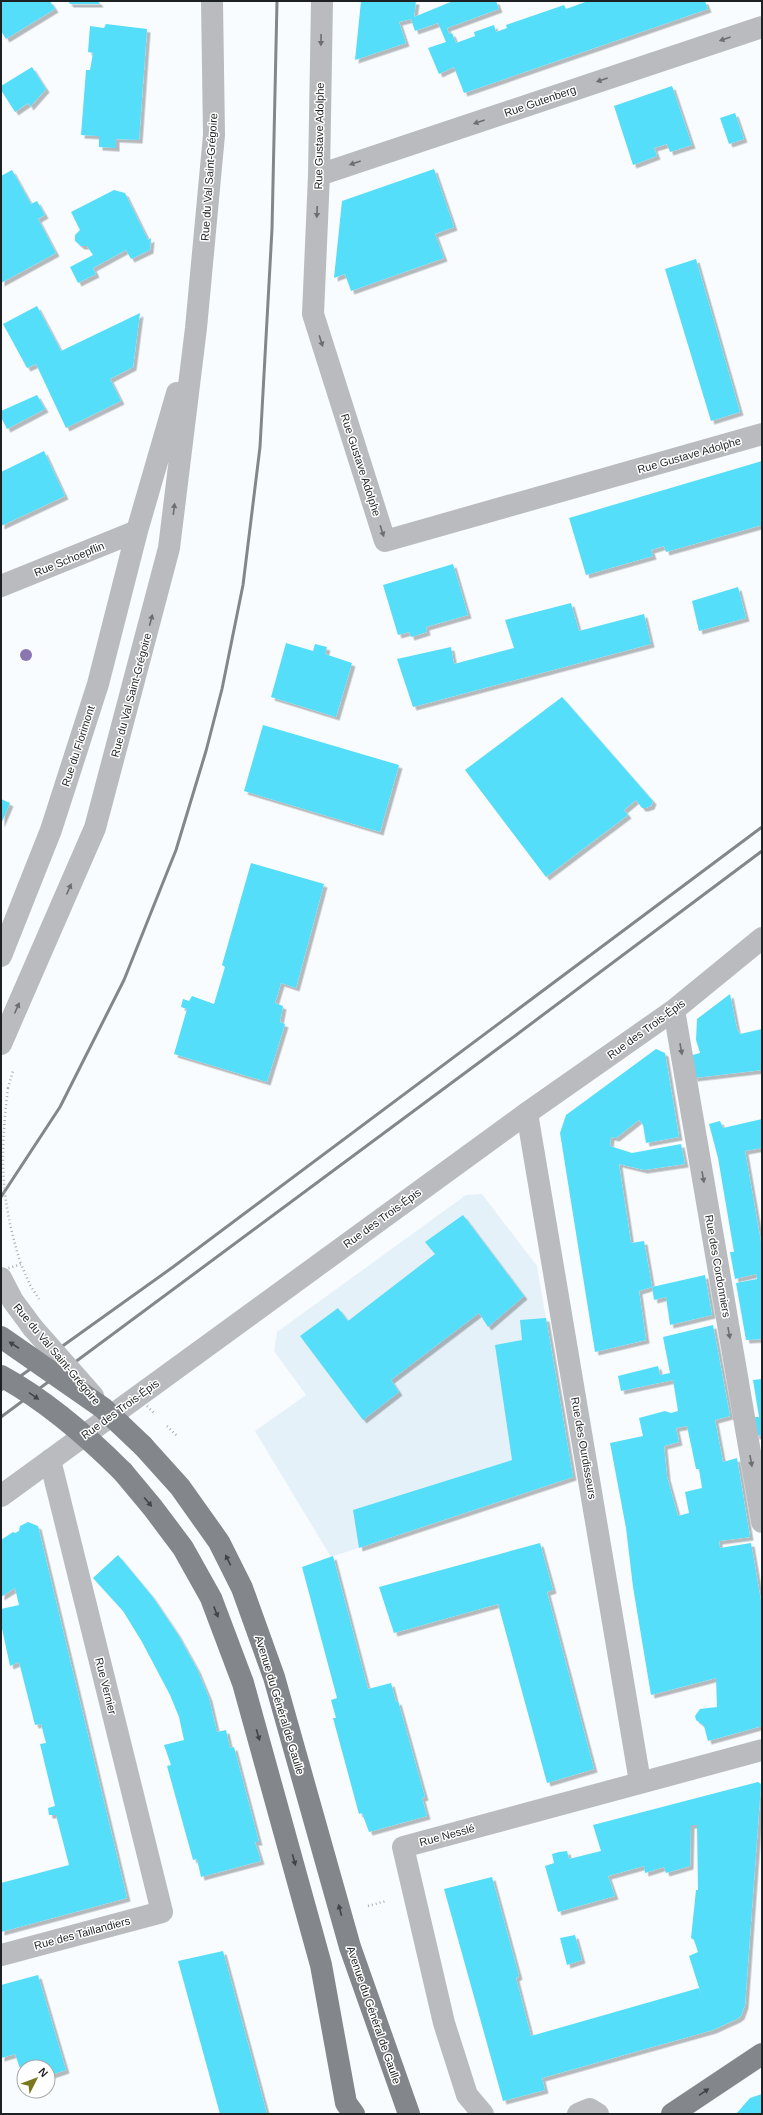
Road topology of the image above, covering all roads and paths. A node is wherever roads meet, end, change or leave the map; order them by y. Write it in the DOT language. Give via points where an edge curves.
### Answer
graph roads {
  1 [pos="212,1"];
  2 [pos="322,1"];
  3 [pos="762,27"];
  4 [pos="319,175"];
  5 [pos="196,328"];
  6 [pos="762,434"];
  7 [pos="137,531"];
  8 [pos="1,586"];
  9 [pos="762,938"];
  10 [pos="1,956"];
  11 [pos="674,1010"];
  12 [pos="1,1044"];
  13 [pos="8,1088"];
  14 [pos="527,1113"];
  15 [pos="21,1264"];
  16 [pos="1,1278"];
  17 [pos="1,1337"];
  18 [pos="1,1376"];
  19 [pos="103,1408"];
  20 [pos="50,1460"];
  21 [pos="1,1496"];
  22 [pos="762,1522"];
  23 [pos="762,1750"];
  24 [pos="640,1782"];
  25 [pos="162,1912"];
  26 [pos="1,1955"];
  27 [pos="762,2054"];
  28 [pos="349,2110"];
  29 [pos="409,2114"];
  30 [pos="482,2114"];
  31 [pos="578,2114"];
  32 [pos="598,2114"];
  33 [pos="672,2114"];
  1 -- 5 [label="street, Rue du Val Saint-Grégoire" via="214,135"];
  2 -- 4 [label="street, Rue Gustave Adolphe, one-way"];
  3 -- 4 [label="street, Rue Gutenberg, one-way"];
  4 -- 6 [label="street, Rue Gustave Adolphe, one-way" via="313,314 385,541"];
  5 -- 7 [label="street, Rue du Val Saint-Grégoire"];
  12 -- 5 [label="street, Rue du Val Saint-Grégoire, one-way" via="95,828 169,548"];
  7 -- 8 [label="street, Rue Schoepflin"];
  7 -- 10 [label="street, Rue du Florimont" via="96,691 51,830"];
  9 -- 11 [label="street, Rue des Trois-Épis"];
  11 -- 14 [label="street, Rue des Trois-Épis"];
  11 -- 22 [label="street, Rue des Cordonniers, one-way"];
  13 -- 15 [label="path, bridge" via="1,1170 6,1207"];
  14 -- 20 [label="street, Rue des Trois-Épis"];
  14 -- 24 [label="street, Rue des Ourdisseurs"];
  16 -- 19 [label="street, Rue du Val Saint-Grégoire, bridge" via="13,1302 32,1328"];
  19 -- 17 [label="main road, Avenue du Général de Gaulle, one-way, bridge"];
  18 -- 28 [label="main road, one-way, bridge" via="81,1431 123,1472 153,1508 190,1560 211,1598 243,1683 321,1965"];
  29 -- 19 [label="main road, Avenue du Général de Gaulle, one-way, bridge" via="350,1948 274,1676 242,1588 219,1542 180,1488 144,1446"];
  20 -- 21 [label="street, Rue des Trois-Épis"];
  20 -- 25 [label="street, Rue Vernier"];
  23 -- 24 [label="street, Rue Nesslé"];
  24 -- 30 [label="street, Rue Nesslé" via="403,1847 444,2023 467,2095"];
  25 -- 26 [label="street, Rue des Taillandiers"];
  33 -- 27 [label="main road, one-way"];
  31 -- 32 [label="street" via="590,2109"];
}
